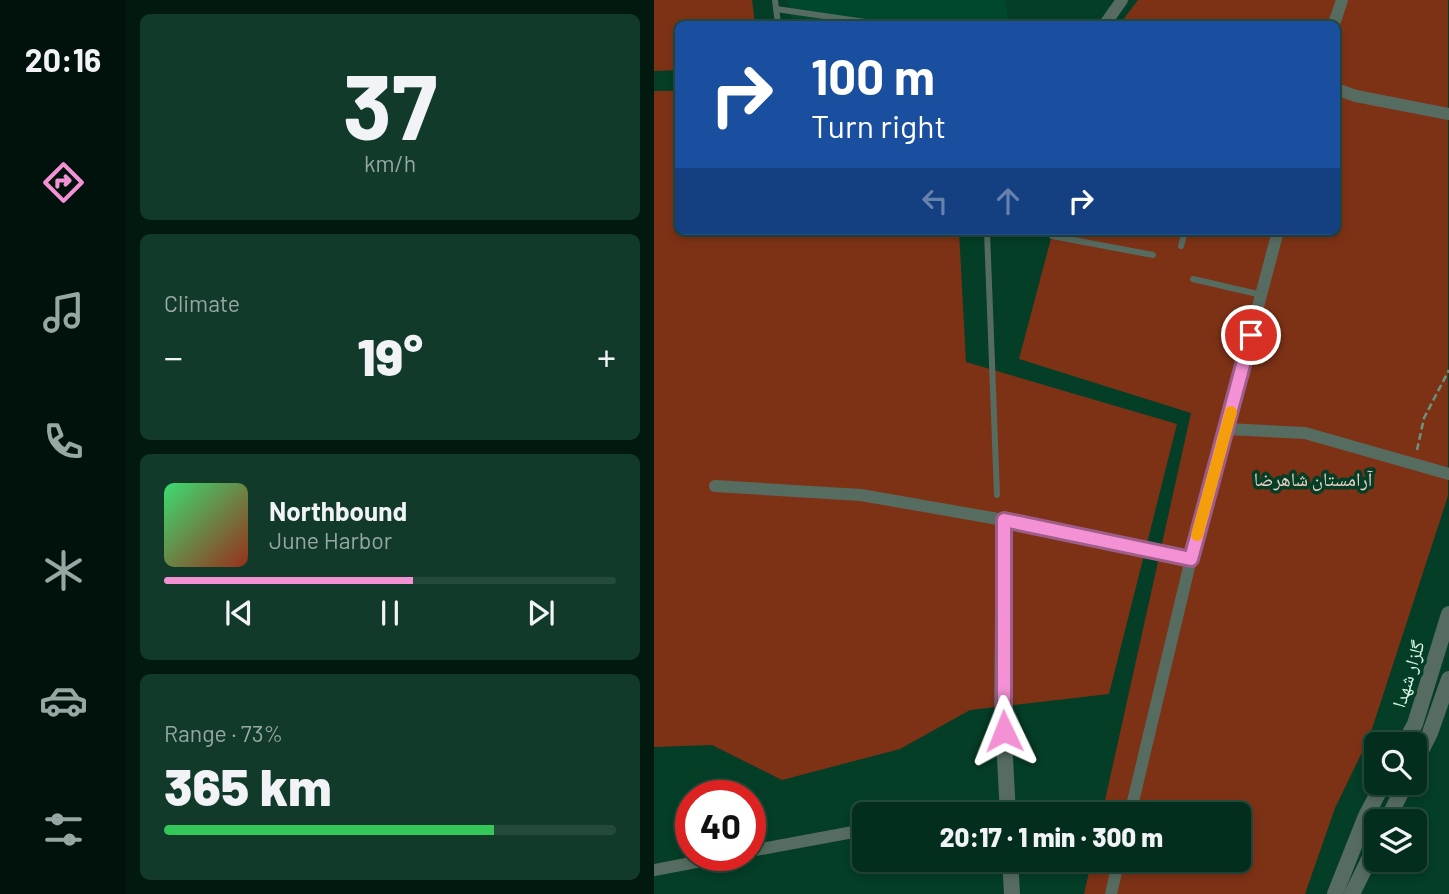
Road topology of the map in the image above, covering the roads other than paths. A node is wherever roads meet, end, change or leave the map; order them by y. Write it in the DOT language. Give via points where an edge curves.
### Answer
graph roads {
  1 [pos="775,0"];
  2 [pos="1122,0"];
  3 [pos="1342,0"];
  4 [pos="776,9"];
  5 [pos="778,21"];
  6 [pos="858,21"];
  7 [pos="1107,21"];
  8 [pos="1335,21"];
  9 [pos="1340,90"];
  10 [pos="1448,114"];
  11 [pos="988,235"];
  12 [pos="1051,235"];
  13 [pos="1184,235"];
  14 [pos="1277,235"];
  15 [pos="1181,246"];
  16 [pos="1153,255"];
  17 [pos="1193,279"];
  18 [pos="1262,295"];
  19 [pos="1226,429"];
  20 [pos="1448,474"];
  21 [pos="715,486"];
  22 [pos="997,495"];
  23 [pos="1004,520"];
  24 [pos="1191,559"];
  25 [pos="1448,614"];
  26 [pos="1441,666"];
  27 [pos="1448,679"];
  28 [pos="1411,732"];
  29 [pos="1427,739"];
  30 [pos="1377,795"];
  31 [pos="1007,802"];
  32 [pos="1133,802"];
  33 [pos="852,832"];
  34 [pos="766,849"];
  35 [pos="675,866"];
  36 [pos="654,870"];
  37 [pos="1364,870"];
  38 [pos="1011,872"];
  39 [pos="1116,872"];
  40 [pos="1012,894"];
  41 [pos="1111,894"];
  42 [pos="1335,894"];
  43 [pos="1352,894"];
  1 -- 4 [label="lane"];
  2 -- 7 [label="street"];
  3 -- 8 [label="street"];
  4 -- 5 [label="lane"];
  4 -- 6 [label="lane"];
  9 -- 10 [label="street"];
  11 -- 22 [label="lane"];
  12 -- 16 [label="lane"];
  13 -- 15 [label="lane"];
  14 -- 18 [label="street"];
  17 -- 18 [label="lane"];
  18 -- 19 [label="street"];
  19 -- 20 [label="street" via="1305,433"];
  19 -- 24 [label="street"];
  21 -- 23 [label="street" via="861,495"];
  23 -- 24 [label="street"];
  23 -- 31 [label="street" via="1002,703"];
  24 -- 32 [label="street"];
  25 -- 26 [label="street, گلزار شهدا"];
  26 -- 28 [label="street, گلزار شهدا"];
  27 -- 29 [label="street, گلزار شهدا"];
  30 -- 42 [label="street"];
  33 -- 34 [label="street"];
  35 -- 36 [label="street"];
  37 -- 43 [label="street"];
  38 -- 40 [label="street"];
  39 -- 41 [label="street"];
}
